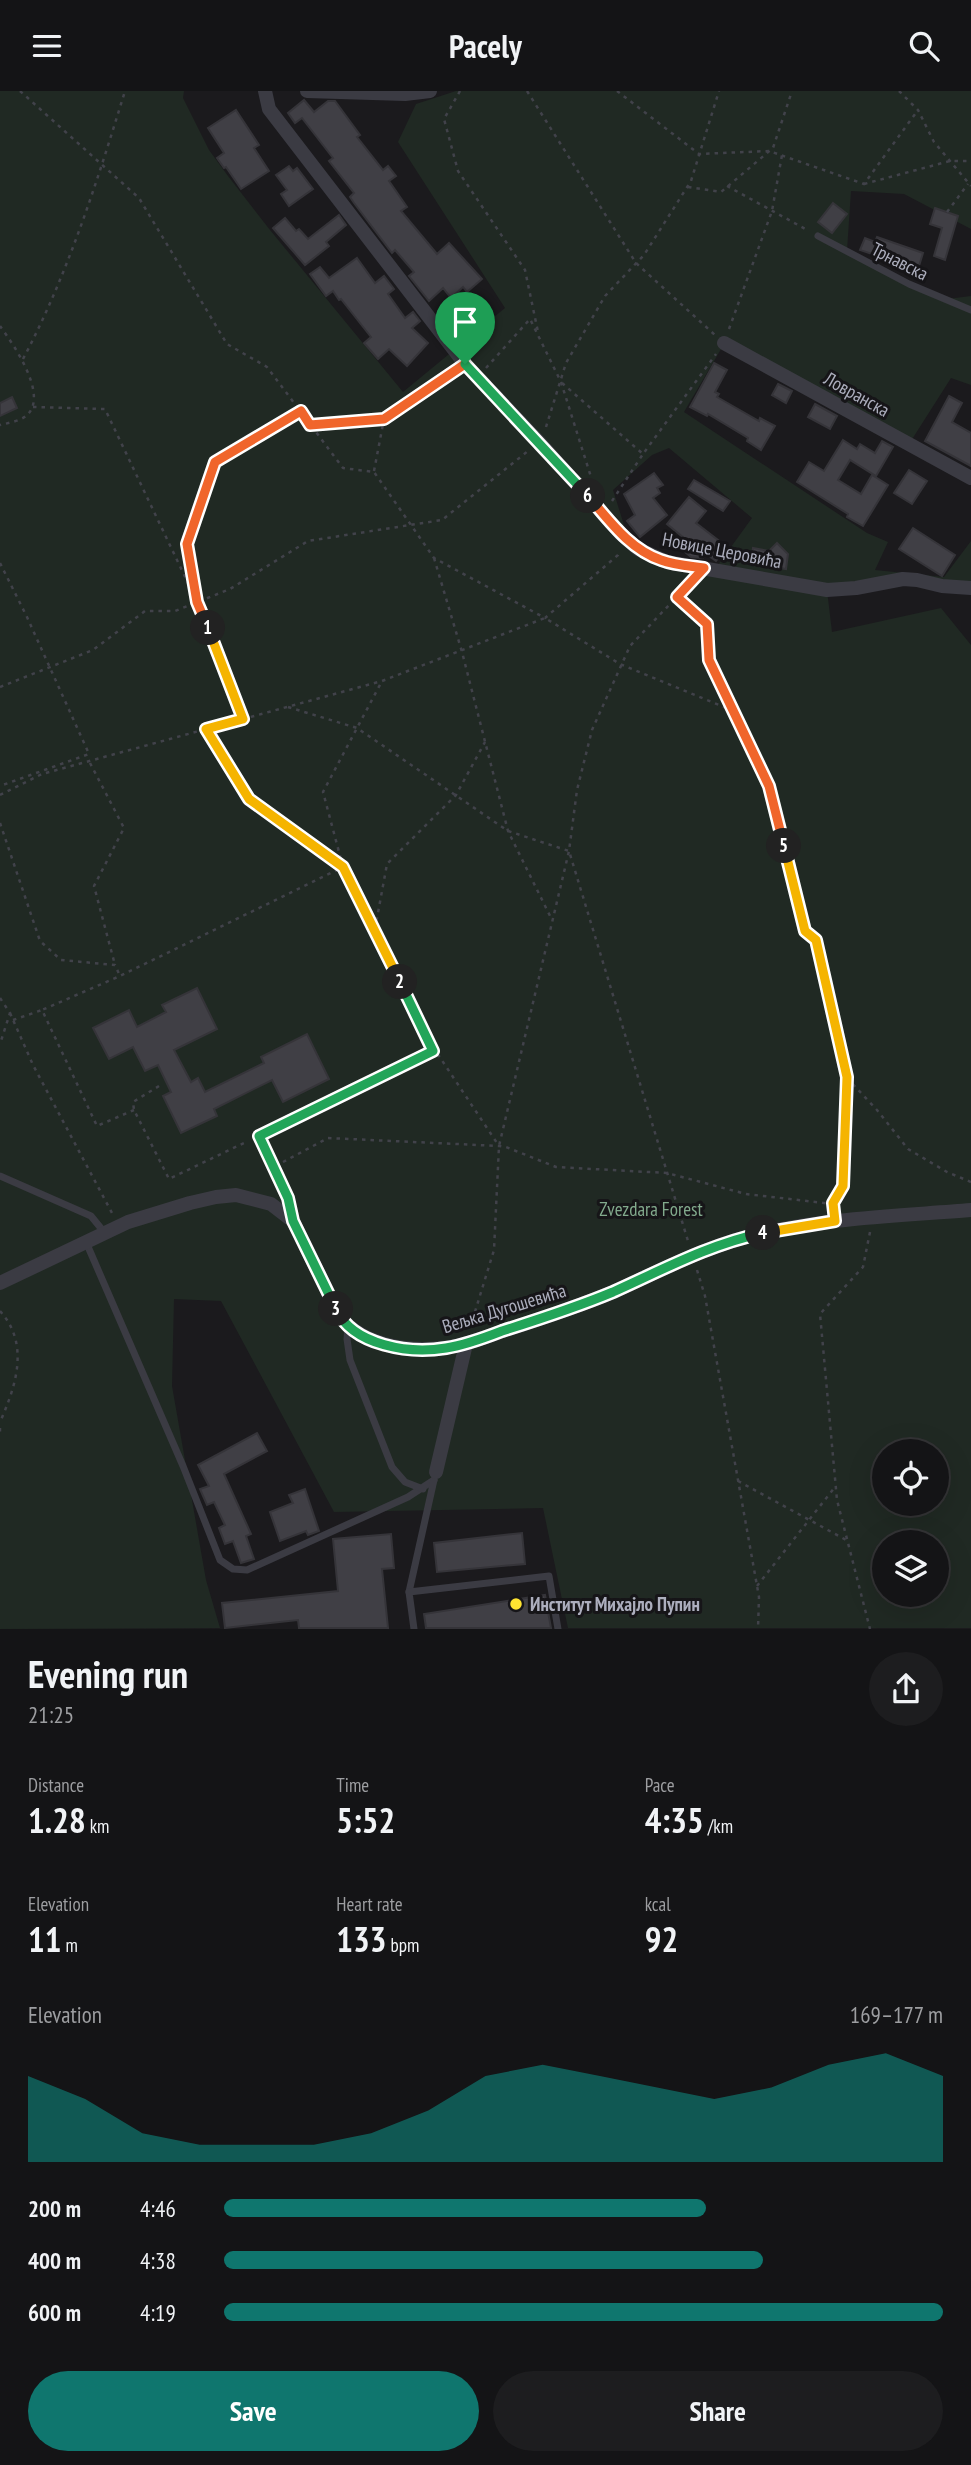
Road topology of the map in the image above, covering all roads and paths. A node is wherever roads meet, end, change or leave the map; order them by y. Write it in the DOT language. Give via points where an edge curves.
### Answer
graph roads {
  1 [pos="20,91"];
  2 [pos="125,91"];
  3 [pos="265,91"];
  4 [pos="307,91"];
  5 [pos="430,91"];
  6 [pos="460,91"];
  7 [pos="527,91"];
  8 [pos="617,91"];
  9 [pos="719,91"];
  10 [pos="792,91"];
  11 [pos="899,91"];
  12 [pos="385,92"];
  13 [pos="918,110"];
  14 [pos="769,151"];
  15 [pos="699,154"];
  16 [pos="782,155"];
  17 [pos="950,160"];
  18 [pos="971,161"];
  19 [pos="102,165"];
  20 [pos="864,184"];
  21 [pos="970,185"];
  22 [pos="727,186"];
  23 [pos="687,187"];
  24 [pos="772,211"];
  25 [pos="947,212"];
  26 [pos="818,236"];
  27 [pos="636,263"];
  28 [pos="971,310"];
  29 [pos="0,325"];
  30 [pos="540,339"];
  31 [pos="724,343"];
  32 [pos="23,359"];
  33 [pos="465,364"];
  34 [pos="478,377"];
  35 [pos="561,382"];
  36 [pos="33,407"];
  37 [pos="301,411"];
  38 [pos="384,419"];
  39 [pos="0,425"];
  40 [pos="310,425"];
  41 [pos="539,442"];
  42 [pos="643,454"];
  43 [pos="374,472"];
  44 [pos="971,478"];
  45 [pos="595,487"];
  46 [pos="603,513"];
  47 [pos="411,525"];
  48 [pos="621,534"];
  49 [pos="434,558"];
  50 [pos="0,563"];
  51 [pos="704,568"];
  52 [pos="971,588"];
  53 [pos="677,597"];
  54 [pos="197,602"];
  55 [pos="545,618"];
  56 [pos="462,652"];
  57 [pos="620,664"];
  58 [pos="50,667"];
  59 [pos="382,681"];
  60 [pos="0,687"];
  61 [pos="288,707"];
  62 [pos="735,711"];
  63 [pos="243,719"];
  64 [pos="206,729"];
  65 [pos="357,729"];
  66 [pos="485,742"];
  67 [pos="89,762"];
  68 [pos="0,786"];
  69 [pos="0,795"];
  70 [pos="456,795"];
  71 [pos="0,823"];
  72 [pos="508,831"];
  73 [pos="569,851"];
  74 [pos="343,867"];
  75 [pos="552,920"];
  76 [pos="375,931"];
  77 [pos="115,965"];
  78 [pos="120,976"];
  79 [pos="0,998"];
  80 [pos="41,1010"];
  81 [pos="10,1013"];
  82 [pos="13,1020"];
  83 [pos="427,1038"];
  84 [pos="0,1044"];
  85 [pos="847,1077"];
  86 [pos="159,1086"];
  87 [pos="134,1111"];
  88 [pos="259,1136"];
  89 [pos="499,1146"];
  90 [pos="274,1167"];
  91 [pos="667,1173"];
  92 [pos="0,1176"];
  93 [pos="971,1182"];
  94 [pos="833,1203"];
  95 [pos="971,1210"];
  96 [pos="872,1218"];
  97 [pos="293,1221"];
  98 [pos="835,1221"];
  99 [pos="120,1226"];
  100 [pos="104,1232"];
  101 [pos="86,1241"];
  102 [pos="693,1256"];
  103 [pos="0,1283"];
  104 [pos="0,1311"];
  105 [pos="348,1327"];
  106 [pos="466,1344"];
  107 [pos="0,1422"];
  108 [pos="435,1476"];
  109 [pos="738,1481"];
  110 [pos="836,1485"];
  111 [pos="422,1489"];
  112 [pos="848,1541"];
  113 [pos="757,1586"];
  114 [pos="409,1592"];
  115 [pos="414,1629"];
  116 [pos="558,1629"];
  117 [pos="758,1629"];
  118 [pos="870,1629"];
  1 -- 19 [label="path"];
  2 -- 19 [label="path"];
  3 -- 33 [label="street, Новице Церовића" via="270,110"];
  4 -- 12 [label="street"];
  5 -- 12 [label="street"];
  6 -- 30 [label="path" via="444,119 458,171 525,270"];
  7 -- 27 [label="path"];
  8 -- 15 [label="path"];
  9 -- 15 [label="path"];
  10 -- 14 [label="path"];
  11 -- 13 [label="path"];
  13 -- 17 [label="path" via="934,142"];
  13 -- 20 [label="path"];
  14 -- 15 [label="path"];
  14 -- 16 [label="path"];
  14 -- 22 [label="path"];
  15 -- 23 [label="path"];
  16 -- 20 [label="path"];
  16 -- 24 [label="path"];
  17 -- 18 [label="path"];
  17 -- 20 [label="path"];
  17 -- 21 [label="path"];
  19 -- 32 [label="path" via="69,259"];
  19 -- 37 [label="path" via="139,198 227,344 267,367"];
  21 -- 25 [label="path"];
  22 -- 23 [label="path" via="721,192"];
  22 -- 24 [label="path"];
  23 -- 27 [label="path"];
  24 -- 26 [label="path"];
  24 -- 31 [label="path"];
  26 -- 28 [label="lane, Трнавска" via="909,285"];
  27 -- 31 [label="path"];
  27 -- 35 [label="path" via="605,296 566,363"];
  29 -- 32 [label="path"];
  30 -- 34 [label="path" via="530,319"];
  30 -- 35 [label="path"];
  31 -- 42 [label="path"];
  31 -- 44 [label="street, Ловранска"];
  32 -- 36 [label="path" via="34,394"];
  33 -- 34 [label="street, Новице Церовића"];
  33 -- 38 [label="path"];
  34 -- 41 [label="street, Новице Церовића"];
  35 -- 41 [label="path"];
  35 -- 42 [label="path"];
  35 -- 45 [label="path"];
  36 -- 39 [label="path" via="25,417"];
  36 -- 54 [label="path" via="105,409"];
  37 -- 40 [label="path"];
  37 -- 54 [label="path" via="215,462 187,544"];
  38 -- 40 [label="path"];
  38 -- 43 [label="path"];
  40 -- 43 [label="path" via="343,468"];
  41 -- 46 [label="street, Новице Церовића"];
  41 -- 47 [label="path" via="442,520"];
  42 -- 46 [label="path"];
  43 -- 47 [label="path"];
  46 -- 48 [label="street, Новице Церовића"];
  47 -- 49 [label="path"];
  47 -- 54 [label="path" via="308,541 230,589"];
  48 -- 51 [label="street, Новице Церовића" via="659,559"];
  48 -- 55 [label="path" via="618,555"];
  49 -- 55 [label="path"];
  49 -- 56 [label="path"];
  50 -- 58 [label="path"];
  51 -- 52 [label="street, Новице Церовића" via="827,590 903,579"];
  51 -- 53 [label="path"];
  53 -- 57 [label="path" via="630,646"];
  53 -- 62 [label="path" via="707,624 709,660"];
  54 -- 58 [label="path" via="175,611 145,611 93,650"];
  54 -- 63 [label="path"];
  55 -- 56 [label="path"];
  55 -- 57 [label="path"];
  56 -- 59 [label="path"];
  56 -- 66 [label="path"];
  57 -- 62 [label="path"];
  57 -- 73 [label="path" via="592,730"];
  58 -- 60 [label="path"];
  58 -- 68 [label="path" via="89,754"];
  59 -- 61 [label="path"];
  59 -- 65 [label="path"];
  61 -- 63 [label="path"];
  61 -- 65 [label="path"];
  62 -- 85 [label="path" via="769,786 805,931 816,940"];
  63 -- 64 [label="path"];
  64 -- 67 [label="path"];
  64 -- 74 [label="path" via="249,799"];
  65 -- 70 [label="path"];
  65 -- 74 [label="path" via="323,792"];
  66 -- 70 [label="path"];
  66 -- 72 [label="path"];
  67 -- 69 [label="path" via="42,774"];
  67 -- 77 [label="path" via="124,828 94,886"];
  70 -- 72 [label="path"];
  70 -- 76 [label="path" via="387,864"];
  71 -- 77 [label="path" via="40,941 61,960"];
  72 -- 73 [label="path"];
  72 -- 75 [label="path"];
  73 -- 75 [label="path"];
  73 -- 91 [label="path"];
  74 -- 76 [label="path"];
  74 -- 78 [label="path"];
  75 -- 89 [label="path"];
  76 -- 83 [label="path"];
  77 -- 78 [label="path"];
  78 -- 80 [label="path"];
  79 -- 81 [label="path"];
  80 -- 82 [label="path"];
  80 -- 87 [label="path" via="97,1126"];
  81 -- 82 [label="path"];
  81 -- 84 [label="path"];
  82 -- 99 [label="path"];
  83 -- 88 [label="path" via="433,1051"];
  83 -- 89 [label="path"];
  85 -- 93 [label="path" via="908,1149"];
  85 -- 94 [label="path" via="843,1186"];
  86 -- 87 [label="path" via="133,1102"];
  87 -- 88 [label="path" via="169,1179"];
  88 -- 90 [label="lane"];
  89 -- 90 [label="path" via="328,1138"];
  89 -- 91 [label="path" via="556,1167"];
  89 -- 106 [label="path" via="494,1250"];
  90 -- 97 [label="lane"];
  91 -- 94 [label="path" via="746,1194"];
  91 -- 102 [label="path"];
  92 -- 100 [label="lane" via="91,1216"];
  94 -- 98 [label="path"];
  95 -- 96 [label="street, Вељка Дугошевића"];
  96 -- 98 [label="street, Вељка Дугошевића"];
  96 -- 110 [label="path" via="863,1267 820,1314"];
  97 -- 99 [label="street" via="271,1204 236,1195 190,1203"];
  97 -- 105 [label="street"];
  98 -- 102 [label="street, Вељка Дугошевића" via="748,1236"];
  99 -- 100 [label="street"];
  100 -- 101 [label="street"];
  101 -- 103 [label="street"];
  101 -- 111 [label="lane" via="220,1560 233,1569 247,1570"];
  102 -- 106 [label="street, Вељка Дугошевића" via="580,1305"];
  102 -- 109 [label="path" via="705,1296"];
  104 -- 107 [label="path" via="16,1343 18,1363 18,1376"];
  105 -- 106 [label="street, Вељка Дугошевића" via="362,1336 403,1347 427,1350"];
  105 -- 111 [label="lane" via="350,1360 392,1467 405,1482"];
  106 -- 108 [label="street"];
  108 -- 111 [label="lane"];
  108 -- 114 [label="lane"];
  109 -- 112 [label="path"];
  109 -- 113 [label="path"];
  110 -- 112 [label="path"];
  110 -- 113 [label="path"];
  112 -- 118 [label="path"];
  113 -- 117 [label="path"];
  114 -- 115 [label="lane"];
  114 -- 116 [label="lane" via="549,1576"];
}
